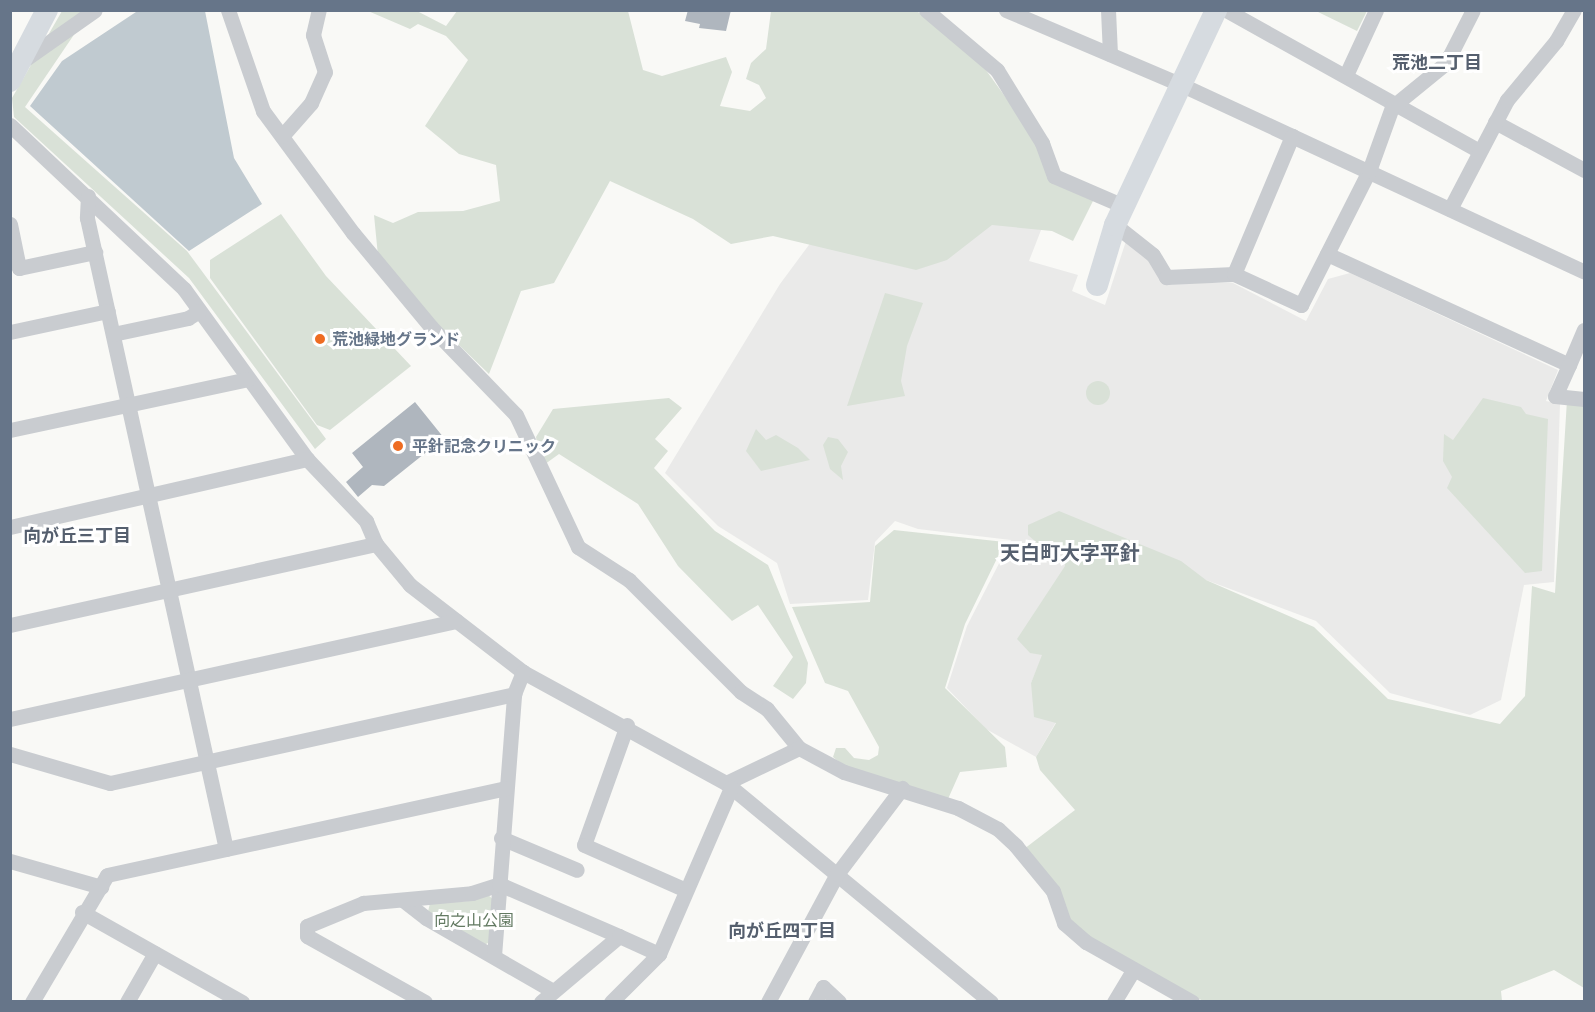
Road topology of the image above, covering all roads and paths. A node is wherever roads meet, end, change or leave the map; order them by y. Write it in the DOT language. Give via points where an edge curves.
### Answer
graph roads {
  1 [pos="47,10"];
  2 [pos="95,10"];
  3 [pos="228,10"];
  4 [pos="319,10"];
  5 [pos="926,10"];
  6 [pos="1006,10"];
  7 [pos="1108,10"];
  8 [pos="1216,10"];
  9 [pos="1226,10"];
  10 [pos="1376,10"];
  11 [pos="1473,10"];
  12 [pos="1574,10"];
  13 [pos="1110,54"];
  14 [pos="15,72"];
  15 [pos="1346,75"];
  16 [pos="1182,86"];
  17 [pos="1392,107"];
  18 [pos="1495,122"];
  19 [pos="10,125"];
  20 [pos="282,136"];
  21 [pos="1292,136"];
  22 [pos="1479,152"];
  23 [pos="1584,170"];
  24 [pos="1369,171"];
  25 [pos="88,196"];
  26 [pos="1450,209"];
  27 [pos="1121,216"];
  28 [pos="10,224"];
  29 [pos="95,252"];
  30 [pos="1327,254"];
  31 [pos="1584,272"];
  32 [pos="1234,274"];
  33 [pos="1097,285"];
  34 [pos="108,311"];
  35 [pos="200,311"];
  36 [pos="1584,330"];
  37 [pos="10,332"];
  38 [pos="113,334"];
  39 [pos="1569,364"];
  40 [pos="248,379"];
  41 [pos="1584,399"];
  42 [pos="128,404"];
  43 [pos="10,430"];
  44 [pos="307,459"];
  45 [pos="148,497"];
  46 [pos="10,527"];
  47 [pos="376,544"];
  48 [pos="168,590"];
  49 [pos="456,621"];
  50 [pos="10,625"];
  51 [pos="523,672"];
  52 [pos="189,681"];
  53 [pos="514,694"];
  54 [pos="10,719"];
  55 [pos="627,725"];
  56 [pos="799,748"];
  57 [pos="10,754"];
  58 [pos="206,761"];
  59 [pos="728,785"];
  60 [pos="506,788"];
  61 [pos="902,789"];
  62 [pos="501,837"];
  63 [pos="226,849"];
  64 [pos="10,861"];
  65 [pos="577,870"];
  66 [pos="837,874"];
  67 [pos="499,884"];
  68 [pos="101,886"];
  69 [pos="686,890"];
  70 [pos="403,900"];
  71 [pos="82,912"];
  72 [pos="620,936"];
  73 [pos="155,952"];
  74 [pos="659,954"];
  75 [pos="494,956"];
  76 [pos="1133,970"];
  77 [pos="553,991"];
  78 [pos="236,1000"];
  79 [pos="32,1002"];
  80 [pos="127,1002"];
  81 [pos="425,1002"];
  82 [pos="541,1002"];
  83 [pos="611,1002"];
  84 [pos="768,1002"];
  85 [pos="815,1002"];
  86 [pos="839,1002"];
  87 [pos="991,1002"];
  88 [pos="1114,1002"];
  89 [pos="1192,1002"];
  1 -- 14 [label="street"];
  2 -- 14 [label="street"];
  3 -- 20 [label="street" via="263,111"];
  4 -- 20 [label="street" via="313,35 325,72 311,103"];
  5 -- 27 [label="street" via="997,70 1042,143 1054,176"];
  6 -- 13 [label="street"];
  7 -- 13 [label="street"];
  8 -- 16 [label="street"];
  9 -- 15 [label="street"];
  10 -- 15 [label="street"];
  11 -- 17 [label="street" via="1446,63"];
  12 -- 18 [label="street"];
  13 -- 16 [label="street"];
  15 -- 17 [label="street"];
  16 -- 21 [label="street"];
  16 -- 27 [label="street"];
  17 -- 22 [label="street"];
  17 -- 24 [label="street"];
  18 -- 22 [label="street"];
  18 -- 23 [label="street"];
  19 -- 25 [label="street"];
  20 -- 56 [label="street" via="431,327 516,415 578,547 629,580 741,692 767,709"];
  21 -- 24 [label="street"];
  21 -- 32 [label="street"];
  22 -- 26 [label="street"];
  24 -- 26 [label="street"];
  24 -- 30 [label="street"];
  25 -- 29 [label="street"];
  25 -- 35 [label="street" via="184,289"];
  26 -- 31 [label="street"];
  27 -- 32 [label="street" via="1166,277"];
  27 -- 33 [label="street"];
  28 -- 29 [label="street" via="18,268"];
  29 -- 34 [label="street"];
  30 -- 32 [label="street" via="1301,305"];
  30 -- 39 [label="street"];
  34 -- 37 [label="street"];
  34 -- 38 [label="street"];
  35 -- 38 [label="street" via="188,318"];
  35 -- 40 [label="street"];
  36 -- 39 [label="street"];
  38 -- 42 [label="street"];
  39 -- 41 [label="street" via="1555,396"];
  40 -- 42 [label="street"];
  40 -- 44 [label="street"];
  42 -- 43 [label="street"];
  42 -- 45 [label="street"];
  44 -- 45 [label="street"];
  44 -- 47 [label="street" via="366,521"];
  45 -- 46 [label="street"];
  45 -- 48 [label="street"];
  47 -- 48 [label="street"];
  47 -- 49 [label="street" via="410,585"];
  48 -- 50 [label="street"];
  48 -- 52 [label="street"];
  49 -- 51 [label="street"];
  49 -- 52 [label="street"];
  51 -- 53 [label="street"];
  51 -- 55 [label="street"];
  52 -- 54 [label="street"];
  52 -- 58 [label="street"];
  53 -- 58 [label="street"];
  53 -- 60 [label="street"];
  55 -- 59 [label="street"];
  55 -- 69 [label="street" via="585,845"];
  56 -- 59 [label="street"];
  56 -- 61 [label="street" via="844,772"];
  57 -- 58 [label="street" via="110,783"];
  58 -- 63 [label="street"];
  59 -- 66 [label="street"];
  59 -- 69 [label="street"];
  60 -- 62 [label="street"];
  60 -- 63 [label="street"];
  61 -- 66 [label="street"];
  61 -- 76 [label="street" via="958,808 998,829 1053,891 1064,923"];
  62 -- 65 [label="street"];
  62 -- 67 [label="street"];
  63 -- 68 [label="street" via="107,875"];
  64 -- 68 [label="street"];
  66 -- 84 [label="street"];
  66 -- 87 [label="street"];
  67 -- 70 [label="street" via="472,893"];
  67 -- 72 [label="street"];
  67 -- 75 [label="street"];
  68 -- 71 [label="street"];
  69 -- 74 [label="street"];
  70 -- 75 [label="street"];
  70 -- 81 [label="street" via="363,903 307,926 307,936"];
  71 -- 73 [label="street"];
  71 -- 79 [label="street"];
  72 -- 74 [label="street"];
  72 -- 77 [label="street"];
  73 -- 78 [label="street"];
  73 -- 80 [label="street"];
  74 -- 83 [label="street"];
  75 -- 77 [label="street"];
  76 -- 88 [label="street"];
  76 -- 89 [label="street"];
  77 -- 82 [label="street"];
  85 -- 86 [label="street" via="823,987"];
}
